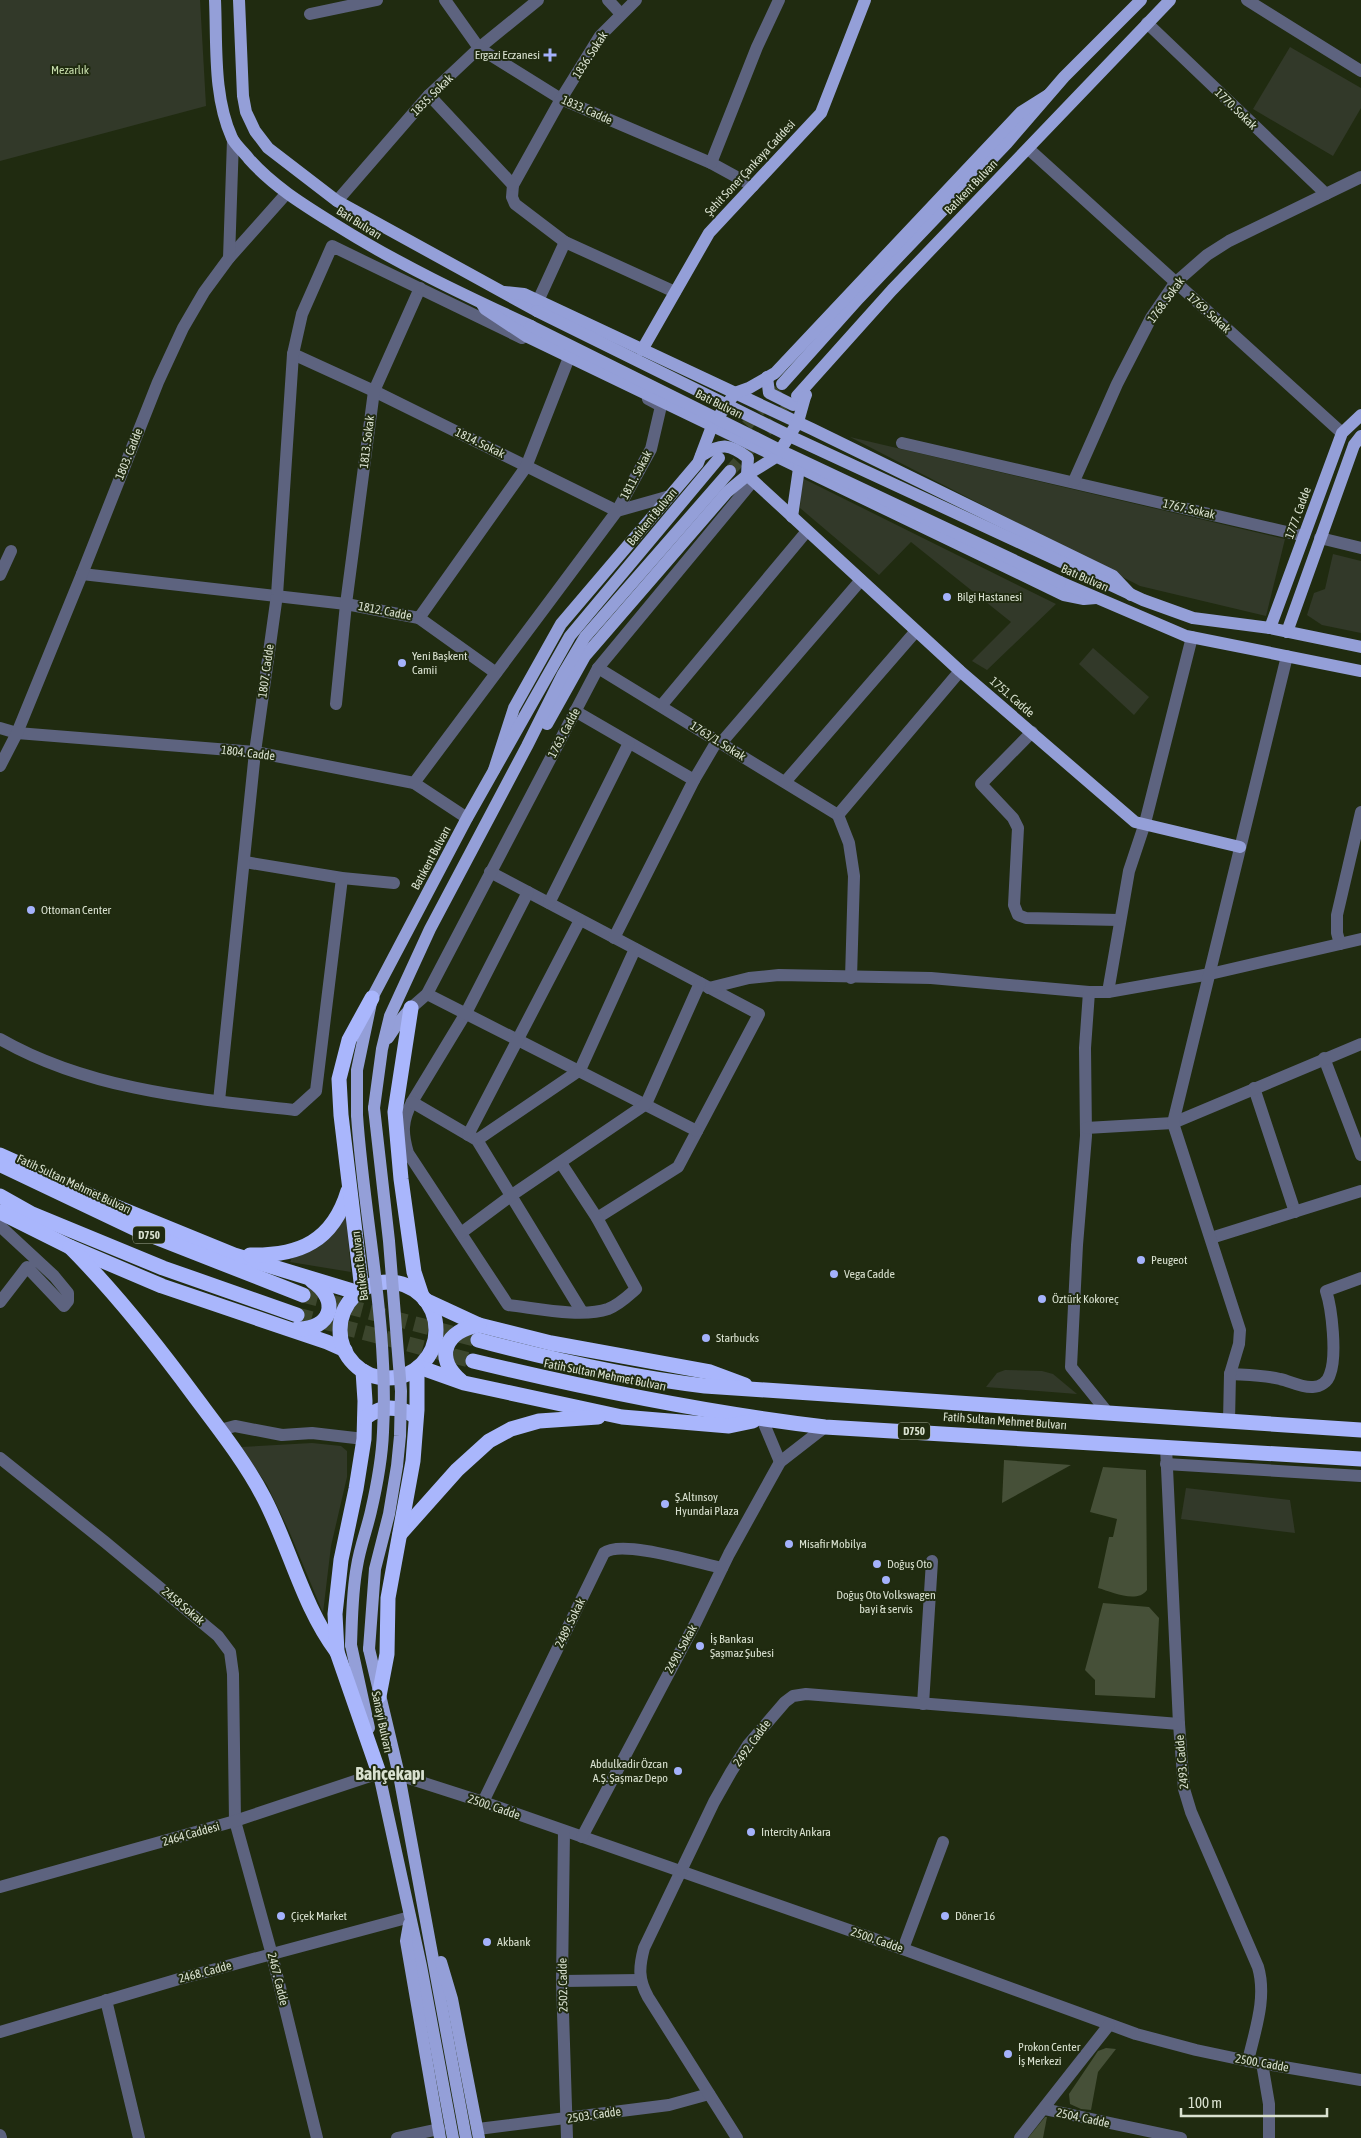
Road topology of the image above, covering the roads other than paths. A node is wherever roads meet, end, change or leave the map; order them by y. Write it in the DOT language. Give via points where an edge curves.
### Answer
graph roads {
  1 [pos="215,0"];
  2 [pos="239,0"];
  3 [pos="377,0"];
  4 [pos="445,0"];
  5 [pos="538,0"];
  6 [pos="608,0"];
  7 [pos="636,0"];
  8 [pos="779,0"];
  9 [pos="865,0"];
  10 [pos="1141,0"];
  11 [pos="1170,0"];
  12 [pos="1246,0"];
  13 [pos="310,14"];
  14 [pos="621,14"];
  15 [pos="1147,23"];
  16 [pos="479,48"];
  17 [pos="1361,71"];
  18 [pos="429,95"];
  19 [pos="1048,96"];
  20 [pos="561,99"];
  21 [pos="1042,133"];
  22 [pos="233,140"];
  23 [pos="1032,152"];
  24 [pos="711,162"];
  25 [pos="1361,177"];
  26 [pos="753,186"];
  27 [pos="512,191"];
  28 [pos="286,194"];
  29 [pos="1326,194"];
  30 [pos="337,201"];
  31 [pos="565,242"];
  32 [pos="332,246"];
  33 [pos="229,258"];
  34 [pos="1175,282"];
  35 [pos="420,288"];
  36 [pos="675,292"];
  37 [pos="482,304"];
  38 [pos="537,306"];
  39 [pos="642,350"];
  40 [pos="293,354"];
  41 [pos="568,360"];
  42 [pos="767,377"];
  43 [pos="782,384"];
  44 [pos="374,391"];
  45 [pos="735,393"];
  46 [pos="801,397"];
  47 [pos="1361,415"];
  48 [pos="798,422"];
  49 [pos="712,426"];
  50 [pos="1342,434"];
  51 [pos="1361,436"];
  52 [pos="902,443"];
  53 [pos="701,456"];
  54 [pos="776,457"];
  55 [pos="719,458"];
  56 [pos="526,466"];
  57 [pos="799,468"];
  58 [pos="730,471"];
  59 [pos="750,478"];
  60 [pos="1074,481"];
  61 [pos="670,496"];
  62 [pos="618,511"];
  63 [pos="792,517"];
  64 [pos="807,531"];
  65 [pos="1304,536"];
  66 [pos="1320,538"];
  67 [pos="1361,548"];
  68 [pos="11,551"];
  69 [pos="82,574"];
  70 [pos="0,575"];
  71 [pos="861,580"];
  72 [pos="1131,594"];
  73 [pos="276,595"];
  74 [pos="1096,598"];
  75 [pos="346,604"];
  76 [pos="419,618"];
  77 [pos="1270,628"];
  78 [pos="916,631"];
  79 [pos="1287,632"];
  80 [pos="1192,637"];
  81 [pos="1361,647"];
  82 [pos="1287,656"];
  83 [pos="598,668"];
  84 [pos="960,671"];
  85 [pos="1361,671"];
  86 [pos="496,673"];
  87 [pos="336,704"];
  88 [pos="661,706"];
  89 [pos="575,711"];
  90 [pos="0,728"];
  91 [pos="1032,732"];
  92 [pos="17,733"];
  93 [pos="629,742"];
  94 [pos="719,742"];
  95 [pos="527,746"];
  96 [pos="255,752"];
  97 [pos="0,766"];
  98 [pos="494,770"];
  99 [pos="694,780"];
  100 [pos="785,782"];
  101 [pos="414,783"];
  102 [pos="1361,812"];
  103 [pos="838,815"];
  104 [pos="467,818"];
  105 [pos="1145,823"];
  106 [pos="1240,847"];
  107 [pos="245,862"];
  108 [pos="490,872"];
  109 [pos="342,878"];
  110 [pos="394,883"];
  111 [pos="528,892"];
  112 [pos="549,903"];
  113 [pos="580,920"];
  114 [pos="1119,920"];
  115 [pos="614,938"];
  116 [pos="1361,939"];
  117 [pos="1340,944"];
  118 [pos="635,949"];
  119 [pos="1210,974"];
  120 [pos="852,978"];
  121 [pos="704,986"];
  122 [pos="1088,992"];
  123 [pos="1108,992"];
  124 [pos="427,994"];
  125 [pos="372,998"];
  126 [pos="411,1008"];
  127 [pos="466,1013"];
  128 [pos="0,1039"];
  129 [pos="518,1040"];
  130 [pos="1361,1044"];
  131 [pos="382,1049"];
  132 [pos="1324,1058"];
  133 [pos="580,1070"];
  134 [pos="1254,1088"];
  135 [pos="219,1101"];
  136 [pos="412,1102"];
  137 [pos="646,1104"];
  138 [pos="1173,1123"];
  139 [pos="1086,1128"];
  140 [pos="697,1131"];
  141 [pos="473,1137"];
  142 [pos="0,1155"];
  143 [pos="1361,1155"];
  144 [pos="561,1163"];
  145 [pos="0,1164"];
  146 [pos="350,1184"];
  147 [pos="1361,1191"];
  148 [pos="512,1195"];
  149 [pos="0,1196"];
  150 [pos="0,1212"];
  151 [pos="1296,1212"];
  152 [pos="597,1218"];
  153 [pos="0,1226"];
  154 [pos="461,1232"];
  155 [pos="1211,1238"];
  156 [pos="70,1247"];
  157 [pos="234,1255"];
  158 [pos="297,1274"];
  159 [pos="1361,1278"];
  160 [pos="361,1291"];
  161 [pos="303,1295"];
  162 [pos="423,1298"];
  163 [pos="0,1302"];
  164 [pos="582,1312"];
  165 [pos="297,1315"];
  166 [pos="281,1327"];
  167 [pos="479,1333"];
  168 [pos="381,1337"];
  169 [pos="345,1350"];
  170 [pos="473,1361"];
  171 [pos="418,1368"];
  172 [pos="363,1371"];
  173 [pos="1230,1374"];
  174 [pos="464,1383"];
  175 [pos="1108,1413"];
  176 [pos="416,1417"];
  177 [pos="622,1417"];
  178 [pos="365,1418"];
  179 [pos="762,1419"];
  180 [pos="1229,1420"];
  181 [pos="825,1426"];
  182 [pos="220,1430"];
  183 [pos="1361,1430"];
  184 [pos="364,1439"];
  185 [pos="1166,1447"];
  186 [pos="1361,1459"];
  187 [pos="0,1460"];
  188 [pos="780,1462"];
  189 [pos="1166,1464"];
  190 [pos="1361,1476"];
  191 [pos="400,1535"];
  192 [pos="932,1561"];
  193 [pos="722,1568"];
  194 [pos="337,1652"];
  195 [pos="379,1696"];
  196 [pos="923,1704"];
  197 [pos="1179,1724"];
  198 [pos="379,1773"];
  199 [pos="399,1775"];
  200 [pos="483,1802"];
  201 [pos="236,1821"];
  202 [pos="564,1831"];
  203 [pos="582,1837"];
  204 [pos="943,1842"];
  205 [pos="680,1872"];
  206 [pos="0,1887"];
  207 [pos="410,1916"];
  208 [pos="426,1919"];
  209 [pos="903,1949"];
  210 [pos="272,1955"];
  211 [pos="640,1980"];
  212 [pos="562,1981"];
  213 [pos="106,2000"];
  214 [pos="1109,2025"];
  215 [pos="0,2032"];
  216 [pos="1248,2061"];
  217 [pos="1262,2063"];
  218 [pos="1361,2080"];
  219 [pos="709,2094"];
  220 [pos="1044,2109"];
  221 [pos="566,2119"];
  222 [pos="440,2133"];
  223 [pos="478,2134"];
  224 [pos="139,2138"];
  225 [pos="317,2138"];
  226 [pos="397,2138"];
  227 [pos="453,2138"];
  228 [pos="466,2138"];
  229 [pos="568,2138"];
  230 [pos="736,2138"];
  231 [pos="1020,2138"];
  232 [pos="1181,2138"];
  233 [pos="1269,2138"];
  1 -- 22 [label="main road, Batı Bulvarı" via="219,86"];
  2 -- 30 [label="main road, Batı Bulvarı" via="243,96 255,131 268,148"];
  3 -- 13 [label="street"];
  4 -- 16 [label="street, 1833. Cadde"];
  5 -- 16 [label="street, 1835. Sokak"];
  6 -- 14 [label="street"];
  7 -- 14 [label="street, 1836. Sokak"];
  8 -- 24 [label="street"];
  9 -- 26 [label="main road, Şehit Soner Çankaya Caddesi" via="821,113"];
  10 -- 19 [label="main road, Batıkent Bulvarı"];
  11 -- 15 [label="main road, Batıkent Bulvarı"];
  12 -- 17 [label="street"];
  14 -- 20 [label="street, 1836. Sokak" via="600,36"];
  15 -- 21 [label="main road, Batıkent Bulvarı"];
  15 -- 29 [label="street, 1770. Sokak"];
  16 -- 18 [label="street, 1835. Sokak"];
  16 -- 20 [label="street, 1833. Cadde"];
  18 -- 27 [label="street"];
  18 -- 30 [label="street, 1835. Sokak"];
  19 -- 42 [label="main road" via="1022,112 775,373"];
  19 -- 43 [label="main road, Batıkent Bulvarı"];
  20 -- 24 [label="street, 1833. Cadde"];
  20 -- 27 [label="street, 1836. Sokak"];
  21 -- 23 [label="main road" via="1042,139"];
  21 -- 46 [label="main road, Batıkent Bulvarı" via="892,290"];
  22 -- 28 [label="main road, Batı Bulvarı"];
  22 -- 33 [label="street"];
  23 -- 34 [label="street, 1769. Sokak"];
  23 -- 46 [label="main road"];
  24 -- 26 [label="street, 1833. Cadde"];
  25 -- 29 [label="street, 1768. Sokak"];
  26 -- 36 [label="main road, Şehit Soner Çankaya Caddesi" via="709,234"];
  27 -- 31 [label="street" via="515,204"];
  28 -- 33 [label="street, 1803. Cadde"];
  28 -- 37 [label="main road, Batı Bulvarı" via="373,248"];
  29 -- 34 [label="street, 1768. Sokak" via="1229,241"];
  30 -- 38 [label="main road, Batı Bulvarı" via="504,292"];
  31 -- 36 [label="street"];
  31 -- 38 [label="street"];
  32 -- 35 [label="street, 1811. Sokak"];
  32 -- 40 [label="street, 1807. Cadde" via="302,314"];
  33 -- 69 [label="street, 1803. Cadde" via="183,328 158,382"];
  34 -- 50 [label="street, 1769. Sokak"];
  34 -- 60 [label="street, 1768. Sokak" via="1151,318 1117,384"];
  35 -- 41 [label="street, 1811. Sokak"];
  35 -- 44 [label="street, 1813. Sokak"];
  36 -- 39 [label="main road, Şehit Soner Çankaya Caddesi"];
  37 -- 49 [label="main road" via="526,336"];
  37 -- 74 [label="main road, Batı Bulvarı, bridge" via="788,454"];
  38 -- 39 [label="main road"];
  38 -- 72 [label="main road, Batı Bulvarı, bridge" via="796,439"];
  39 -- 45 [label="main road"];
  40 -- 44 [label="street, 1814. Sokak"];
  40 -- 73 [label="street, 1807. Cadde"];
  41 -- 56 [label="street, 1812. Cadde"];
  41 -- 62 [label="street, 1811. Sokak" via="661,406 651,449"];
  42 -- 45 [label="main road"];
  42 -- 46 [label="main road" via="769,393 793,405"];
  44 -- 56 [label="street, 1814. Sokak"];
  44 -- 75 [label="street, 1813. Sokak"];
  45 -- 48 [label="main road"];
  45 -- 49 [label="main road"];
  46 -- 48 [label="main road"];
  47 -- 50 [label="main road, 1777. Cadde"];
  48 -- 54 [label="main road"];
  48 -- 72 [label="main road" via="1113,576"];
  49 -- 53 [label="main road"];
  49 -- 54 [label="main road"];
  50 -- 65 [label="main road, 1777. Cadde"];
  51 -- 66 [label="main road" via="1354,445"];
  52 -- 60 [label="street, 1767. Sokak"];
  53 -- 59 [label="main road" via="717,446 733,448 748,458"];
  53 -- 61 [label="main road"];
  54 -- 57 [label="main road"];
  54 -- 59 [label="main road"];
  55 -- 98 [label="main road, Batıkent Bulvarı" via="570,636"];
  56 -- 62 [label="street, 1814. Sokak"];
  56 -- 76 [label="street, 1812. Cadde"];
  57 -- 63 [label="main road"];
  57 -- 74 [label="main road" via="1064,595"];
  58 -- 95 [label="main road" via="585,637"];
  59 -- 63 [label="main road, 1751. Cadde"];
  59 -- 83 [label="street, 1763. Cadde"];
  59 -- 95 [label="main road" via="727,492 585,656 543,732"];
  60 -- 65 [label="street, 1767. Sokak"];
  61 -- 62 [label="street"];
  61 -- 98 [label="main road" via="561,624 514,708"];
  62 -- 86 [label="street, 1811. Sokak"];
  63 -- 64 [label="main road, 1751. Cadde"];
  64 -- 71 [label="main road, 1751. Cadde"];
  64 -- 88 [label="street"];
  65 -- 77 [label="main road, 1777. Cadde"];
  66 -- 67 [label="street"];
  66 -- 79 [label="main road"];
  68 -- 70 [label="street"];
  69 -- 73 [label="street, 1812. Cadde"];
  69 -- 92 [label="street, 1803. Cadde"];
  71 -- 78 [label="main road, 1751. Cadde"];
  71 -- 94 [label="street"];
  72 -- 77 [label="main road, Batı Bulvarı" via="1193,618"];
  73 -- 75 [label="street, 1812. Cadde"];
  73 -- 96 [label="street, 1807. Cadde"];
  74 -- 80 [label="main road, Batı Bulvarı"];
  75 -- 76 [label="street, 1812. Cadde"];
  75 -- 87 [label="street, 1813. Sokak"];
  76 -- 86 [label="street"];
  77 -- 79 [label="main road, Batı Bulvarı"];
  78 -- 84 [label="main road, 1751. Cadde"];
  78 -- 100 [label="street"];
  79 -- 81 [label="main road, Batı Bulvarı"];
  80 -- 82 [label="main road, Batı Bulvarı"];
  80 -- 105 [label="street"];
  82 -- 85 [label="main road, Batı Bulvarı"];
  82 -- 106 [label="street"];
  83 -- 88 [label="street, 1763/1. Sokak"];
  83 -- 89 [label="street, 1763. Cadde"];
  84 -- 91 [label="main road, 1751. Cadde"];
  84 -- 103 [label="street"];
  86 -- 101 [label="street, 1811. Sokak"];
  88 -- 94 [label="street, 1763/1. Sokak"];
  89 -- 93 [label="street"];
  89 -- 108 [label="street, 1763. Cadde"];
  90 -- 92 [label="street, 1804. Cadde"];
  91 -- 105 [label="main road, 1751. Cadde" via="1134,822"];
  91 -- 114 [label="street" via="980,784 1013,818 1018,828 1016,912 1026,918"];
  92 -- 96 [label="street, 1804. Cadde"];
  92 -- 97 [label="street, 1803. Cadde"];
  93 -- 99 [label="street"];
  93 -- 112 [label="street"];
  94 -- 99 [label="street"];
  94 -- 100 [label="street, 1763/1. Sokak"];
  95 -- 131 [label="main road" via="430,929 390,1016"];
  96 -- 101 [label="street, 1804. Cadde"];
  96 -- 107 [label="street, 1807. Cadde"];
  98 -- 104 [label="main road, Batıkent Bulvarı"];
  99 -- 115 [label="street"];
  100 -- 103 [label="street, 1763/1. Sokak"];
  101 -- 104 [label="street, 1804. Cadde"];
  102 -- 117 [label="street" via="1337,915"];
  103 -- 120 [label="street" via="849,843 854,876"];
  104 -- 125 [label="main road, Batıkent Bulvarı"];
  105 -- 106 [label="main road, 1751. Cadde"];
  105 -- 114 [label="street" via="1129,871"];
  106 -- 119 [label="street"];
  107 -- 109 [label="street"];
  107 -- 135 [label="street, 1807. Cadde"];
  108 -- 111 [label="street"];
  108 -- 124 [label="street, 1763. Cadde"];
  109 -- 110 [label="street"];
  109 -- 135 [label="street" via="316,1091 295,1110"];
  111 -- 112 [label="street"];
  111 -- 127 [label="street"];
  112 -- 113 [label="street"];
  113 -- 115 [label="street"];
  113 -- 129 [label="street"];
  114 -- 123 [label="street"];
  115 -- 118 [label="street"];
  116 -- 117 [label="street"];
  117 -- 119 [label="street"];
  118 -- 121 [label="street"];
  118 -- 133 [label="street"];
  119 -- 123 [label="street"];
  119 -- 138 [label="street"];
  120 -- 121 [label="street" via="779,975"];
  120 -- 122 [label="street" via="931,978"];
  121 -- 137 [label="street"];
  121 -- 140 [label="street" via="759,1014"];
  122 -- 123 [label="street"];
  122 -- 139 [label="street"];
  124 -- 126 [label="street, 1763. Cadde"];
  124 -- 127 [label="street"];
  125 -- 146 [label="highway" via="349,1040 339,1079"];
  125 -- 168 [label="main road, Batıkent Bulvarı, bridge" via="357,1070 357,1115"];
  126 -- 131 [label="main road"];
  126 -- 162 [label="highway" via="394,1112 414,1272"];
  127 -- 129 [label="street"];
  127 -- 136 [label="street"];
  128 -- 135 [label="street" via="28,1055 95,1077 160,1093"];
  129 -- 133 [label="street"];
  129 -- 141 [label="street"];
  130 -- 132 [label="street"];
  131 -- 195 [label="main road, Sanayi Bulvarı, bridge" via="374,1108 401,1391 400,1436 388,1514 375,1569 369,1649"];
  132 -- 134 [label="street"];
  132 -- 143 [label="street"];
  133 -- 137 [label="street"];
  133 -- 141 [label="street"];
  134 -- 138 [label="street"];
  134 -- 151 [label="street"];
  136 -- 141 [label="street"];
  136 -- 154 [label="street" via="406,1113 402,1136 408,1153"];
  137 -- 140 [label="street"];
  137 -- 144 [label="street"];
  138 -- 139 [label="street"];
  138 -- 155 [label="street"];
  139 -- 175 [label="street" via="1071,1366"];
  140 -- 152 [label="street" via="678,1167"];
  141 -- 148 [label="street"];
  142 -- 157 [label="highway"];
  144 -- 148 [label="street"];
  144 -- 152 [label="street"];
  145 -- 161 [label="highway, Fatih Sultan Mehmet Bulvarı / D750" via="140,1231"];
  146 -- 157 [label="highway" via="344,1206 330,1228 311,1244 275,1255"];
  146 -- 160 [label="highway"];
  147 -- 151 [label="street"];
  148 -- 154 [label="street"];
  148 -- 164 [label="street"];
  149 -- 165 [label="highway, D750" via="32,1214 163,1268"];
  150 -- 156 [label="highway"];
  151 -- 155 [label="street"];
  152 -- 164 [label="street" via="636,1289 608,1309"];
  153 -- 163 [label="street" via="47,1269 68,1293 68,1301 64,1306 27,1267"];
  154 -- 164 [label="street" via="508,1305"];
  155 -- 173 [label="street" via="1240,1330"];
  156 -- 166 [label="highway" via="162,1286"];
  156 -- 182 [label="highway" via="151,1338"];
  157 -- 158 [label="highway"];
  158 -- 160 [label="highway"];
  158 -- 166 [label="highway" via="322,1288 329,1300 329,1310 315,1328"];
  159 -- 173 [label="street" via="1326,1291 1333,1347 1330,1374 1324,1383 1313,1387 1301,1386 1278,1378"];
  160 -- 162 [label="highway" via="373,1284 392,1282 409,1287"];
  160 -- 169 [label="highway" via="349,1303 342,1318 340,1334"];
  162 -- 167 [label="highway, Fatih Sultan Mehmet Bulvarı"];
  162 -- 171 [label="highway" via="432,1310 435,1342"];
  166 -- 169 [label="highway"];
  167 -- 174 [label="highway" via="461,1329 447,1344 450,1369"];
  167 -- 175 [label="highway, Fatih Sultan Mehmet Bulvarı" via="563,1362 651,1380 763,1391"];
  168 -- 198 [label="main road, Sanayi Bulvarı, bridge" via="383,1433 371,1511 357,1565 352,1645"];
  169 -- 172 [label="highway"];
  170 -- 179 [label="highway, Fatih Sultan Mehmet Bulvarı / D750" via="559,1382"];
  171 -- 172 [label="highway" via="394,1378 378,1377"];
  171 -- 174 [label="highway, D750"];
  171 -- 176 [label="highway"];
  172 -- 178 [label="highway"];
  173 -- 180 [label="street"];
  174 -- 177 [label="highway, D750"];
  175 -- 180 [label="highway, Fatih Sultan Mehmet Bulvarı"];
  176 -- 178 [label="highway" via="393,1408 376,1410"];
  176 -- 191 [label="highway" via="413,1461"];
  177 -- 179 [label="highway, D750" via="729,1426"];
  177 -- 191 [label="highway" via="539,1421 496,1437 457,1470"];
  178 -- 184 [label="highway"];
  179 -- 181 [label="highway, Fatih Sultan Mehmet Bulvarı / D750"];
  179 -- 188 [label="street"];
  180 -- 183 [label="highway, Fatih Sultan Mehmet Bulvarı"];
  181 -- 185 [label="highway, Fatih Sultan Mehmet Bulvarı / D750"];
  181 -- 188 [label="street, 2490. Sokak"];
  182 -- 184 [label="street" via="235,1426 282,1435 312,1433"];
  182 -- 194 [label="highway" via="264,1498 322,1632"];
  184 -- 194 [label="highway" via="341,1560 335,1614"];
  185 -- 186 [label="highway, Fatih Sultan Mehmet Bulvarı / D750"];
  185 -- 189 [label="street, 2493. Cadde"];
  187 -- 201 [label="street, 2458 Sokak" via="111,1546 224,1642 230,1652 234,1674"];
  188 -- 193 [label="street, 2490. Sokak"];
  189 -- 190 [label="street"];
  189 -- 197 [label="street, 2493. Cadde"];
  191 -- 195 [label="highway" via="388,1598 387,1654"];
  192 -- 196 [label="street"];
  193 -- 200 [label="street, 2489. Sokak" via="630,1548 608,1549"];
  193 -- 203 [label="street, 2490. Sokak"];
  194 -- 198 [label="highway"];
  195 -- 199 [label="main road, Sanayi Bulvarı"];
  196 -- 197 [label="street, 2492. Cadde"];
  196 -- 205 [label="street, 2492. Cadde" via="806,1694 785,1702 748,1745 731,1772"];
  197 -- 216 [label="street, 2493. Cadde" via="1188,1802 1262,1978 1261,2006"];
  198 -- 201 [label="street, 2464 Caddesi"];
  198 -- 207 [label="main road, Sanayi Bulvarı"];
  199 -- 200 [label="street, 2500. Cadde"];
  199 -- 208 [label="main road, Sanayi Bulvarı"];
  200 -- 202 [label="street, 2500. Cadde"];
  201 -- 206 [label="street, 2464 Caddesi"];
  201 -- 210 [label="street, 2467. Cadde"];
  202 -- 203 [label="street, 2500. Cadde"];
  202 -- 212 [label="street, 2502. Cadde"];
  203 -- 205 [label="street, 2500. Cadde"];
  204 -- 209 [label="street"];
  205 -- 209 [label="street, 2500. Cadde"];
  205 -- 211 [label="street, 2492. Cadde" via="644,1948"];
  207 -- 210 [label="street, 2468. Cadde"];
  207 -- 222 [label="main road" via="406,1941"];
  207 -- 227 [label="main road, Sanayi Bulvarı"];
  208 -- 223 [label="main road" via="452,1999"];
  208 -- 228 [label="main road, Sanayi Bulvarı"];
  209 -- 214 [label="street, 2500. Cadde"];
  210 -- 213 [label="street, 2468. Cadde"];
  210 -- 225 [label="street, 2467. Cadde"];
  211 -- 212 [label="street"];
  211 -- 219 [label="street"];
  212 -- 221 [label="street, 2502. Cadde"];
  213 -- 215 [label="street, 2468. Cadde"];
  213 -- 224 [label="street"];
  214 -- 216 [label="street, 2500. Cadde"];
  214 -- 220 [label="street"];
  216 -- 217 [label="street, 2500. Cadde"];
  217 -- 218 [label="street, 2500. Cadde"];
  217 -- 233 [label="street" via="1269,2104"];
  219 -- 221 [label="street, 2503. Cadde" via="669,2105"];
  219 -- 230 [label="street"];
  220 -- 231 [label="street"];
  220 -- 232 [label="street, 2504. Cadde"];
  221 -- 223 [label="street, 2503. Cadde"];
  221 -- 229 [label="street, 2502. Cadde"];
  222 -- 226 [label="street"];
}
